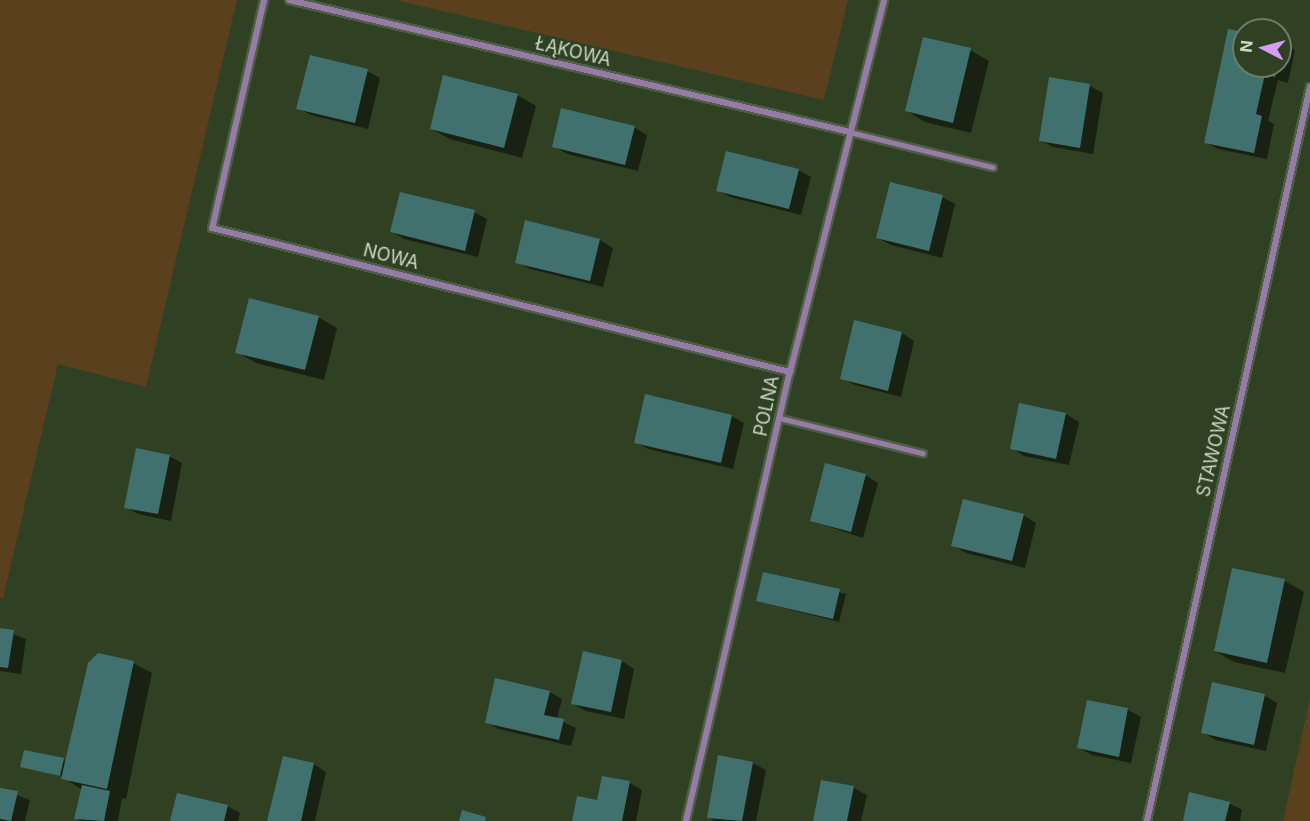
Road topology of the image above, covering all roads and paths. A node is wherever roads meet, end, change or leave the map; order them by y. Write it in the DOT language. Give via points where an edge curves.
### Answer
graph roads {
  1 [pos="264,0"];
  2 [pos="289,0"];
  3 [pos="884,0"];
  4 [pos="1310,87"];
  5 [pos="850,132"];
  6 [pos="993,166"];
  7 [pos="790,372"];
  8 [pos="780,418"];
  9 [pos="923,453"];
  10 [pos="686,821"];
  11 [pos="1147,821"];
  1 -- 7 [label="street, NOWA" via="212,228"];
  2 -- 5 [label="street, ŁĄKOWA"];
  3 -- 5 [label="street, POLNA"];
  4 -- 11 [label="street, STAWOWA"];
  5 -- 6 [label="lane"];
  5 -- 7 [label="street, POLNA"];
  7 -- 8 [label="street, POLNA"];
  8 -- 9 [label="lane"];
  8 -- 10 [label="street, POLNA"];
}
